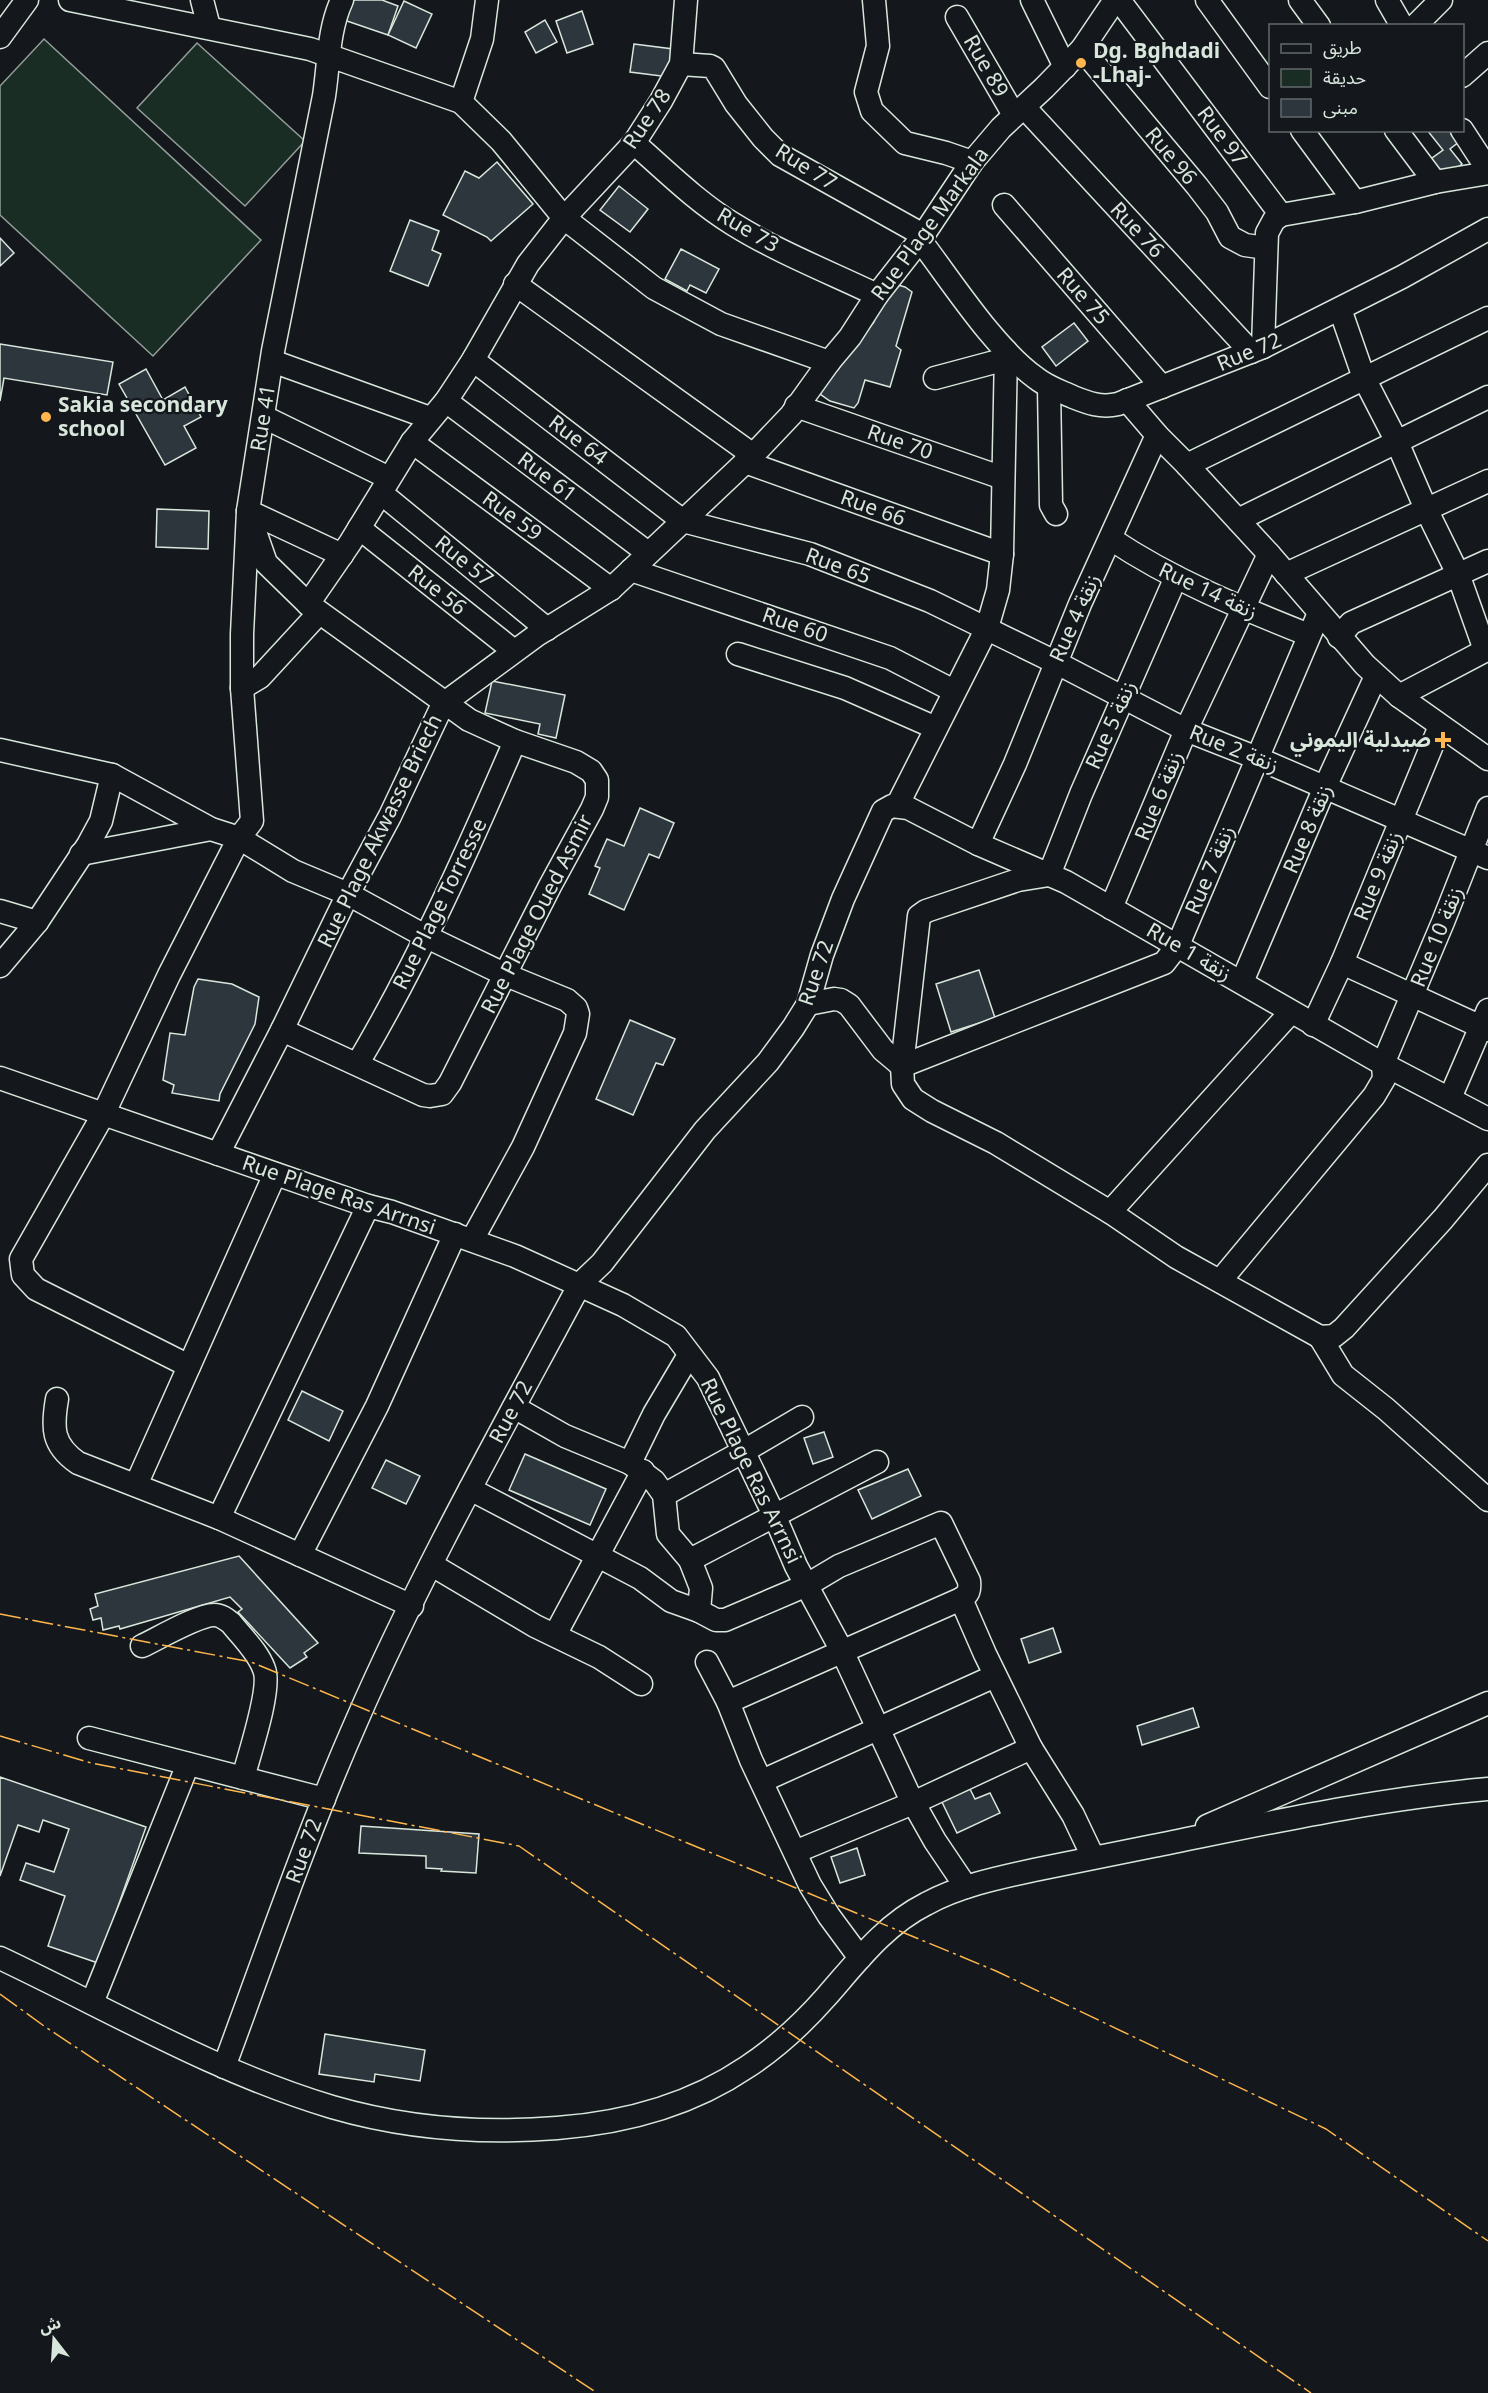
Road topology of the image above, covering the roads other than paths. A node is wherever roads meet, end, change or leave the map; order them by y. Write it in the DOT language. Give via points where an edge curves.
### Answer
graph roads {
  1 [pos="27,0"];
  2 [pos="70,0"];
  3 [pos="202,0"];
  4 [pos="342,0"];
  5 [pos="487,0"];
  6 [pos="687,0"];
  7 [pos="874,0"];
  8 [pos="1032,0"];
  9 [pos="1117,0"];
  10 [pos="1207,0"];
  11 [pos="1300,0"];
  12 [pos="1388,0"];
  13 [pos="1440,0"];
  14 [pos="957,17"];
  15 [pos="1318,24"];
  16 [pos="1401,24"];
  17 [pos="1417,24"];
  18 [pos="209,27"];
  19 [pos="0,37"];
  20 [pos="1082,49"];
  21 [pos="1488,52"];
  22 [pos="330,55"];
  23 [pos="681,64"];
  24 [pos="1065,67"];
  25 [pos="1464,74"];
  26 [pos="1269,86"];
  27 [pos="461,102"];
  28 [pos="1019,111"];
  29 [pos="1303,132"];
  30 [pos="1398,132"];
  31 [pos="1463,132"];
  32 [pos="634,143"];
  33 [pos="972,162"];
  34 [pos="1486,163"];
  35 [pos="1435,182"];
  36 [pos="1355,202"];
  37 [pos="1004,205"];
  38 [pos="1281,215"];
  39 [pos="564,218"];
  40 [pos="1488,229"];
  41 [pos="921,237"];
  42 [pos="1266,248"];
  43 [pos="515,284"];
  44 [pos="877,295"];
  45 [pos="1340,309"];
  46 [pos="1488,318"];
  47 [pos="1257,350"];
  48 [pos="1006,355"];
  49 [pos="472,360"];
  50 [pos="272,361"];
  51 [pos="829,362"];
  52 [pos="935,378"];
  53 [pos="1364,378"];
  54 [pos="1049,387"];
  55 [pos="1162,387"];
  56 [pos="1488,397"];
  57 [pos="1127,400"];
  58 [pos="446,401"];
  59 [pos="796,406"];
  60 [pos="264,417"];
  61 [pos="430,418"];
  62 [pos="1157,435"];
  63 [pos="412,442"];
  64 [pos="1397,442"];
  65 [pos="749,459"];
  66 [pos="1187,465"];
  67 [pos="1003,478"];
  68 [pos="1488,481"];
  69 [pos="385,485"];
  70 [pos="1426,509"];
  71 [pos="249,511"];
  72 [pos="1056,514"];
  73 [pos="1238,520"];
  74 [pos="683,521"];
  75 [pos="359,528"];
  76 [pos="1111,539"];
  77 [pos="648,553"];
  78 [pos="1002,554"];
  79 [pos="1269,554"];
  80 [pos="342,555"];
  81 [pos="1488,561"];
  82 [pos="632,570"];
  83 [pos="1286,574"];
  84 [pos="1458,574"];
  85 [pos="1176,577"];
  86 [pos="611,589"];
  87 [pos="1243,607"];
  88 [pos="314,608"];
  89 [pos="1319,613"];
  90 [pos="987,628"];
  91 [pos="547,629"];
  92 [pos="1309,634"];
  93 [pos="1339,637"];
  94 [pos="1487,649"];
  95 [pos="514,651"];
  96 [pos="738,654"];
  97 [pos="1055,662"];
  98 [pos="1376,676"];
  99 [pos="242,688"];
  100 [pos="954,692"];
  101 [pos="1399,696"];
  102 [pos="1123,699"];
  103 [pos="443,704"];
  104 [pos="1440,726"];
  105 [pos="936,728"];
  106 [pos="1186,730"];
  107 [pos="515,741"];
  108 [pos="0,750"];
  109 [pos="1257,758"];
  110 [pos="1488,759"];
  111 [pos="112,775"];
  112 [pos="1325,787"];
  113 [pos="890,808"];
  114 [pos="1488,808"];
  115 [pos="1401,820"];
  116 [pos="211,829"];
  117 [pos="240,838"];
  118 [pos="978,844"];
  119 [pos="81,854"];
  120 [pos="1480,854"];
  121 [pos="1049,875"];
  122 [pos="348,894"];
  123 [pos="1111,908"];
  124 [pos="0,911"];
  125 [pos="37,922"];
  126 [pos="425,936"];
  127 [pos="1178,945"];
  128 [pos="1342,963"];
  129 [pos="0,966"];
  130 [pos="506,975"];
  131 [pos="1242,982"];
  132 [pos="1413,996"];
  133 [pos="808,1004"];
  134 [pos="1291,1012"];
  135 [pos="1486,1022"];
  136 [pos="1313,1025"];
  137 [pos="282,1030"];
  138 [pos="358,1063"];
  139 [pos="1383,1064"];
  140 [pos="902,1066"];
  141 [pos="0,1078"];
  142 [pos="1450,1098"];
  143 [pos="104,1115"];
  144 [pos="1488,1119"];
  145 [pos="218,1154"];
  146 [pos="1488,1165"];
  147 [pos="274,1173"];
  148 [pos="368,1206"];
  149 [pos="1110,1212"];
  150 [pos="463,1237"];
  151 [pos="1220,1281"];
  152 [pos="580,1284"];
  153 [pos="1320,1337"];
  154 [pos="689,1355"];
  155 [pos="189,1366"];
  156 [pos="57,1399"];
  157 [pos="514,1407"];
  158 [pos="802,1417"];
  159 [pos="744,1452"];
  160 [pos="877,1462"];
  161 [pos="637,1467"];
  162 [pos="136,1485"];
  163 [pos="470,1489"];
  164 [pos="664,1495"];
  165 [pos="1488,1500"];
  166 [pos="775,1517"];
  167 [pos="219,1518"];
  168 [pos="300,1555"];
  169 [pos="599,1556"];
  170 [pos="690,1560"];
  171 [pos="432,1565"];
  172 [pos="807,1585"];
  173 [pos="961,1599"];
  174 [pos="412,1606"];
  175 [pos="699,1611"];
  176 [pos="555,1635"];
  177 [pos="142,1646"];
  178 [pos="842,1651"];
  179 [pos="707,1662"];
  180 [pos="995,1676"];
  181 [pos="641,1684"];
  182 [pos="728,1702"];
  183 [pos="1488,1703"];
  184 [pos="877,1731"];
  185 [pos="89,1738"];
  186 [pos="1031,1748"];
  187 [pos="188,1764"];
  188 [pos="243,1778"];
  189 [pos="762,1781"];
  190 [pos="1488,1789"];
  191 [pos="324,1799"];
  192 [pos="913,1803"];
  193 [pos="1167,1843"];
  194 [pos="795,1852"];
  195 [pos="1093,1857"];
  196 [pos="966,1887"];
  197 [pos="0,1958"];
  198 [pos="860,1958"];
  199 [pos="92,2003"];
  200 [pos="224,2067"];
  1 -- 19 [label="street"];
  2 -- 18 [label="street"];
  3 -- 18 [label="street"];
  4 -- 22 [label="street, Rue 41" via="332,25"];
  5 -- 27 [label="street" via="482,39"];
  6 -- 23 [label="street, Rue 78"];
  7 -- 33 [label="street" via="878,46 866,92 872,110 905,143"];
  8 -- 24 [label="street"];
  9 -- 20 [label="street, Rue Plage Markala"];
  9 -- 38 [label="street, Rue 97"];
  10 -- 26 [label="street"];
  11 -- 15 [label="street"];
  12 -- 16 [label="street"];
  13 -- 17 [label="street"];
  14 -- 28 [label="street, Rue 89"];
  18 -- 22 [label="street"];
  20 -- 24 [label="street, Rue Plage Markala"];
  20 -- 42 [label="street, Rue 96" via="1197,186 1230,237 1245,245"];
  21 -- 25 [label="street"];
  22 -- 27 [label="street"];
  22 -- 50 [label="street, Rue 41"];
  23 -- 32 [label="street, Rue 78"];
  23 -- 41 [label="street, Rue 77" via="714,68 736,104 780,155"];
  24 -- 28 [label="street, Rue Plage Markala"];
  27 -- 39 [label="street" via="501,141"];
  28 -- 33 [label="street, Rue Plage Markala"];
  28 -- 47 [label="street, Rue 76"];
  29 -- 36 [label="street"];
  30 -- 35 [label="street"];
  31 -- 34 [label="street"];
  32 -- 39 [label="street, Rue 78"];
  32 -- 44 [label="street, Rue 73" via="733,224"];
  33 -- 41 [label="street, Rue Plage Markala"];
  34 -- 35 [label="street"];
  35 -- 36 [label="street"];
  36 -- 38 [label="street"];
  37 -- 55 [label="street, Rue 75"];
  38 -- 42 [label="street" via="1269,228"];
  39 -- 43 [label="street, Rue 78"];
  39 -- 51 [label="street" via="654,288 683,305 721,324"];
  40 -- 45 [label="street, Rue 72"];
  41 -- 44 [label="street, Rue Plage Markala"];
  41 -- 48 [label="street, Rue 72"];
  42 -- 47 [label="street"];
  43 -- 49 [label="street, Rue 78"];
  43 -- 65 [label="street, Rue 66"];
  44 -- 51 [label="street, Rue Plage Markala"];
  45 -- 47 [label="street, Rue 72"];
  45 -- 53 [label="street"];
  46 -- 53 [label="street"];
  47 -- 55 [label="street, Rue 72"];
  48 -- 52 [label="street"];
  48 -- 54 [label="street, Rue 72"];
  48 -- 67 [label="street, Rue 72"];
  49 -- 58 [label="street, Rue 78"];
  49 -- 74 [label="street, Rue 64"];
  50 -- 60 [label="street, Rue 41"];
  50 -- 61 [label="street"];
  51 -- 59 [label="street, Rue Plage Markala"];
  53 -- 64 [label="street"];
  53 -- 66 [label="street"];
  54 -- 57 [label="street, Rue 72" via="1096,405 1111,406"];
  54 -- 72 [label="street" via="1051,505"];
  55 -- 57 [label="street, Rue 72"];
  56 -- 64 [label="street"];
  57 -- 62 [label="street"];
  58 -- 61 [label="street, Rue 78"];
  58 -- 77 [label="street, Rue 61"];
  59 -- 65 [label="street, Rue Plage Markala"];
  59 -- 67 [label="street, Rue 70"];
  60 -- 69 [label="street"];
  60 -- 71 [label="street, Rue 41"];
  61 -- 63 [label="street, Rue 78"];
  62 -- 66 [label="street"];
  62 -- 76 [label="street, Rue 4 زنقة"];
  63 -- 69 [label="street, Rue 78"];
  63 -- 86 [label="street, Rue 59"];
  64 -- 70 [label="street"];
  64 -- 73 [label="street"];
  65 -- 74 [label="street, Rue Plage Akwasse Briech"];
  65 -- 78 [label="street, Rue 66"];
  66 -- 73 [label="street"];
  67 -- 78 [label="street, Rue 72"];
  68 -- 70 [label="street"];
  69 -- 75 [label="street, Rue 78"];
  69 -- 91 [label="street, Rue 57"];
  70 -- 83 [label="street"];
  70 -- 84 [label="street"];
  71 -- 80 [label="street"];
  71 -- 88 [label="street" via="266,563"];
  71 -- 99 [label="street, Rue 41"];
  73 -- 79 [label="street"];
  74 -- 77 [label="street, Rue Plage Akwasse Briech"];
  74 -- 90 [label="street, Rue 65" via="810,554"];
  75 -- 80 [label="street, Rue 78"];
  75 -- 95 [label="street, Rue 56"];
  76 -- 85 [label="street, Rue 14 زنقة"];
  76 -- 97 [label="street, Rue 4 زنقة"];
  77 -- 82 [label="street, Rue Plage Akwasse Briech"];
  78 -- 90 [label="street, Rue 72" via="998,590"];
  79 -- 83 [label="street"];
  79 -- 87 [label="street, Rue 6 زنقة"];
  80 -- 88 [label="street, Rue 78"];
  81 -- 84 [label="street"];
  82 -- 86 [label="street, Rue Plage Akwasse Briech"];
  82 -- 100 [label="street, Rue 60" via="890,658"];
  83 -- 89 [label="street"];
  84 -- 93 [label="street" via="1352,623"];
  84 -- 94 [label="street"];
  85 -- 87 [label="street, Rue 14 زنقة"];
  85 -- 102 [label="street, Rue 5 زنقة"];
  86 -- 91 [label="street, Rue Plage Akwasse Briech"];
  87 -- 92 [label="street, Rue 14 زنقة"];
  87 -- 106 [label="street, Rue 6 زنقة"];
  88 -- 99 [label="street, Rue 78" via="260,677"];
  88 -- 103 [label="street"];
  89 -- 92 [label="street, Rue 7 زنقة"];
  89 -- 93 [label="street"];
  90 -- 97 [label="street, Rue 2 زنقة"];
  90 -- 100 [label="street, Rue 72"];
  91 -- 95 [label="street, Rue Plage Akwasse Briech"];
  92 -- 109 [label="street, Rue 7 زنقة"];
  93 -- 98 [label="street"];
  94 -- 101 [label="street"];
  95 -- 103 [label="street, Rue Plage Akwasse Briech"];
  96 -- 105 [label="street" via="845,688"];
  97 -- 102 [label="street, Rue 2 زنقة"];
  97 -- 118 [label="street, Rue 4 زنقة"];
  98 -- 101 [label="street"];
  98 -- 112 [label="street, Rue 8 زنقة"];
  99 -- 117 [label="street, Rue 41" via="252,821"];
  100 -- 105 [label="street, Rue 72"];
  101 -- 104 [label="street"];
  102 -- 106 [label="street, Rue 2 زنقة"];
  102 -- 121 [label="street, Rue 5 زنقة"];
  103 -- 107 [label="street"];
  103 -- 122 [label="street, Rue Plage Akwasse Briech"];
  104 -- 110 [label="street"];
  104 -- 115 [label="street, Rue 9 زنقة"];
  105 -- 113 [label="street, Rue 72"];
  106 -- 109 [label="street, Rue 2 زنقة"];
  106 -- 123 [label="street, Rue 6 زنقة"];
  107 -- 126 [label="street, Rue Plage Torresse"];
  107 -- 130 [label="street, Rue Plage Oued Asmir" via="591,771 597,780 597,797"];
  108 -- 111 [label="street"];
  109 -- 112 [label="street, Rue 2 زنقة"];
  109 -- 127 [label="street, Rue 7 زنقة"];
  111 -- 116 [label="street"];
  111 -- 119 [label="street" via="101,821"];
  112 -- 115 [label="street, Rue 2 زنقة"];
  112 -- 131 [label="street, Rue 8 زنقة"];
  113 -- 118 [label="street, Rue 1 زنقة" via="926,815"];
  113 -- 133 [label="street, Rue 72" via="843,899"];
  114 -- 120 [label="street, Rue 10 زنقة"];
  115 -- 120 [label="street, Rue 2 زنقة"];
  115 -- 128 [label="street, Rue 9 زنقة"];
  116 -- 117 [label="street"];
  116 -- 119 [label="street"];
  117 -- 122 [label="street" via="293,871"];
  117 -- 143 [label="street, Rue 41" via="169,975"];
  118 -- 121 [label="street, Rue 1 زنقة"];
  119 -- 125 [label="street"];
  120 -- 132 [label="street, Rue 10 زنقة"];
  121 -- 123 [label="street, Rue 1 زنقة"];
  121 -- 140 [label="street" via="1018,880 919,916"];
  122 -- 126 [label="street"];
  122 -- 137 [label="street, Rue Plage Akwasse Briech"];
  123 -- 127 [label="street, Rue 1 زنقة"];
  124 -- 125 [label="street"];
  125 -- 129 [label="street"];
  126 -- 130 [label="street"];
  126 -- 138 [label="street, Rue Plage Torresse"];
  127 -- 131 [label="street, Rue 1 زنقة"];
  127 -- 140 [label="street, Rue 7 زنقة" via="1164,963"];
  128 -- 132 [label="street"];
  128 -- 136 [label="street, Rue 9 زنقة"];
  130 -- 138 [label="street, Rue Plage Oued Asmir" via="442,1094 415,1092"];
  130 -- 150 [label="street" via="567,999 576,1008 579,1020 523,1147"];
  131 -- 134 [label="street, Rue 1 زنقة"];
  132 -- 135 [label="street"];
  132 -- 139 [label="street, Rue 10 زنقة"];
  133 -- 140 [label="street" via="834,999 849,1005 883,1050"];
  133 -- 152 [label="street, Rue 72" via="768,1062 705,1130 602,1263"];
  134 -- 136 [label="street, Rue 1 زنقة"];
  134 -- 149 [label="street"];
  135 -- 142 [label="street"];
  136 -- 139 [label="street, Rue 1 زنقة"];
  137 -- 138 [label="street, Rue Plage Oued Asmir"];
  137 -- 145 [label="street, Rue Plage Akwasse Briech"];
  139 -- 142 [label="street, Rue 1 زنقة"];
  139 -- 151 [label="street, Rue 10 زنقة" via="1384,1079 1374,1096"];
  140 -- 149 [label="street" via="903,1084 913,1099 996,1143"];
  141 -- 143 [label="street, Rue Plage Ras Arrnsi"];
  142 -- 144 [label="street, Rue 1 زنقة"];
  143 -- 145 [label="street, Rue Plage Ras Arrnsi"];
  143 -- 155 [label="street, Rue 41" via="21,1259 23,1275 52,1298"];
  145 -- 147 [label="street, Rue Plage Ras Arrnsi"];
  146 -- 153 [label="street" via="1344,1328 1334,1336"];
  147 -- 148 [label="street, Rue Plage Ras Arrnsi"];
  147 -- 155 [label="street"];
  148 -- 150 [label="street, Rue Plage Ras Arrnsi"];
  148 -- 167 [label="street"];
  149 -- 151 [label="street" via="1176,1257"];
  150 -- 152 [label="street, Rue Plage Ras Arrnsi"];
  150 -- 168 [label="street"];
  151 -- 153 [label="street"];
  152 -- 154 [label="street, Rue Plage Ras Arrnsi" via="664,1328 676,1336"];
  152 -- 157 [label="street, Rue 72"];
  153 -- 165 [label="street" via="1344,1375"];
  154 -- 159 [label="street, Rue Plage Ras Arrnsi" via="708,1378"];
  154 -- 161 [label="street" via="654,1413"];
  155 -- 162 [label="street"];
  156 -- 162 [label="street" via="55,1435 68,1456"];
  157 -- 161 [label="street" via="566,1437"];
  157 -- 163 [label="street, Rue 72"];
  158 -- 159 [label="street"];
  159 -- 164 [label="street"];
  159 -- 166 [label="street, Rue Plage Ras Arrnsi"];
  160 -- 166 [label="street"];
  161 -- 164 [label="street"];
  161 -- 169 [label="street"];
  162 -- 167 [label="street"];
  163 -- 169 [label="street"];
  163 -- 171 [label="street, Rue 72"];
  164 -- 170 [label="street" via="668,1534"];
  166 -- 170 [label="street"];
  166 -- 172 [label="street, Rue Plage Ras Arrnsi"];
  167 -- 168 [label="street"];
  168 -- 174 [label="street"];
  169 -- 175 [label="street" via="640,1578 671,1601"];
  169 -- 176 [label="street"];
  170 -- 175 [label="street" via="701,1588"];
  171 -- 174 [label="street, Rue 72"];
  171 -- 176 [label="street"];
  172 -- 173 [label="street" via="839,1566 938,1523 943,1525 969,1581 967,1595"];
  172 -- 175 [label="street" via="725,1620"];
  172 -- 178 [label="street, Rue Plage Ras Arrnsi"];
  173 -- 178 [label="street"];
  173 -- 180 [label="street"];
  174 -- 191 [label="street, Rue 72"];
  176 -- 181 [label="street" via="599,1656"];
  177 -- 188 [label="street" via="215,1615 231,1623 261,1661 266,1689"];
  178 -- 182 [label="street"];
  178 -- 184 [label="street, Rue Plage Ras Arrnsi"];
  179 -- 182 [label="street"];
  180 -- 184 [label="street"];
  180 -- 186 [label="street"];
  182 -- 189 [label="street"];
  183 -- 193 [label="street"];
  184 -- 189 [label="street"];
  184 -- 192 [label="street, Rue Plage Ras Arrnsi"];
  185 -- 187 [label="street"];
  186 -- 192 [label="street"];
  186 -- 195 [label="street"];
  187 -- 188 [label="street"];
  187 -- 199 [label="street"];
  188 -- 191 [label="street"];
  189 -- 194 [label="street"];
  190 -- 193 [label="street" via="1398,1801"];
  191 -- 200 [label="street, Rue 72"];
  192 -- 194 [label="street"];
  192 -- 196 [label="street, Rue Plage Ras Arrnsi"];
  193 -- 195 [label="street"];
  194 -- 198 [label="street" via="818,1901"];
  195 -- 196 [label="street"];
  196 -- 198 [label="street" via="907,1915"];
  197 -- 199 [label="street"];
  198 -- 200 [label="street" via="822,2002 748,2067 682,2101 608,2122 533,2130 416,2124 337,2108"];
  199 -- 200 [label="street"];
}
